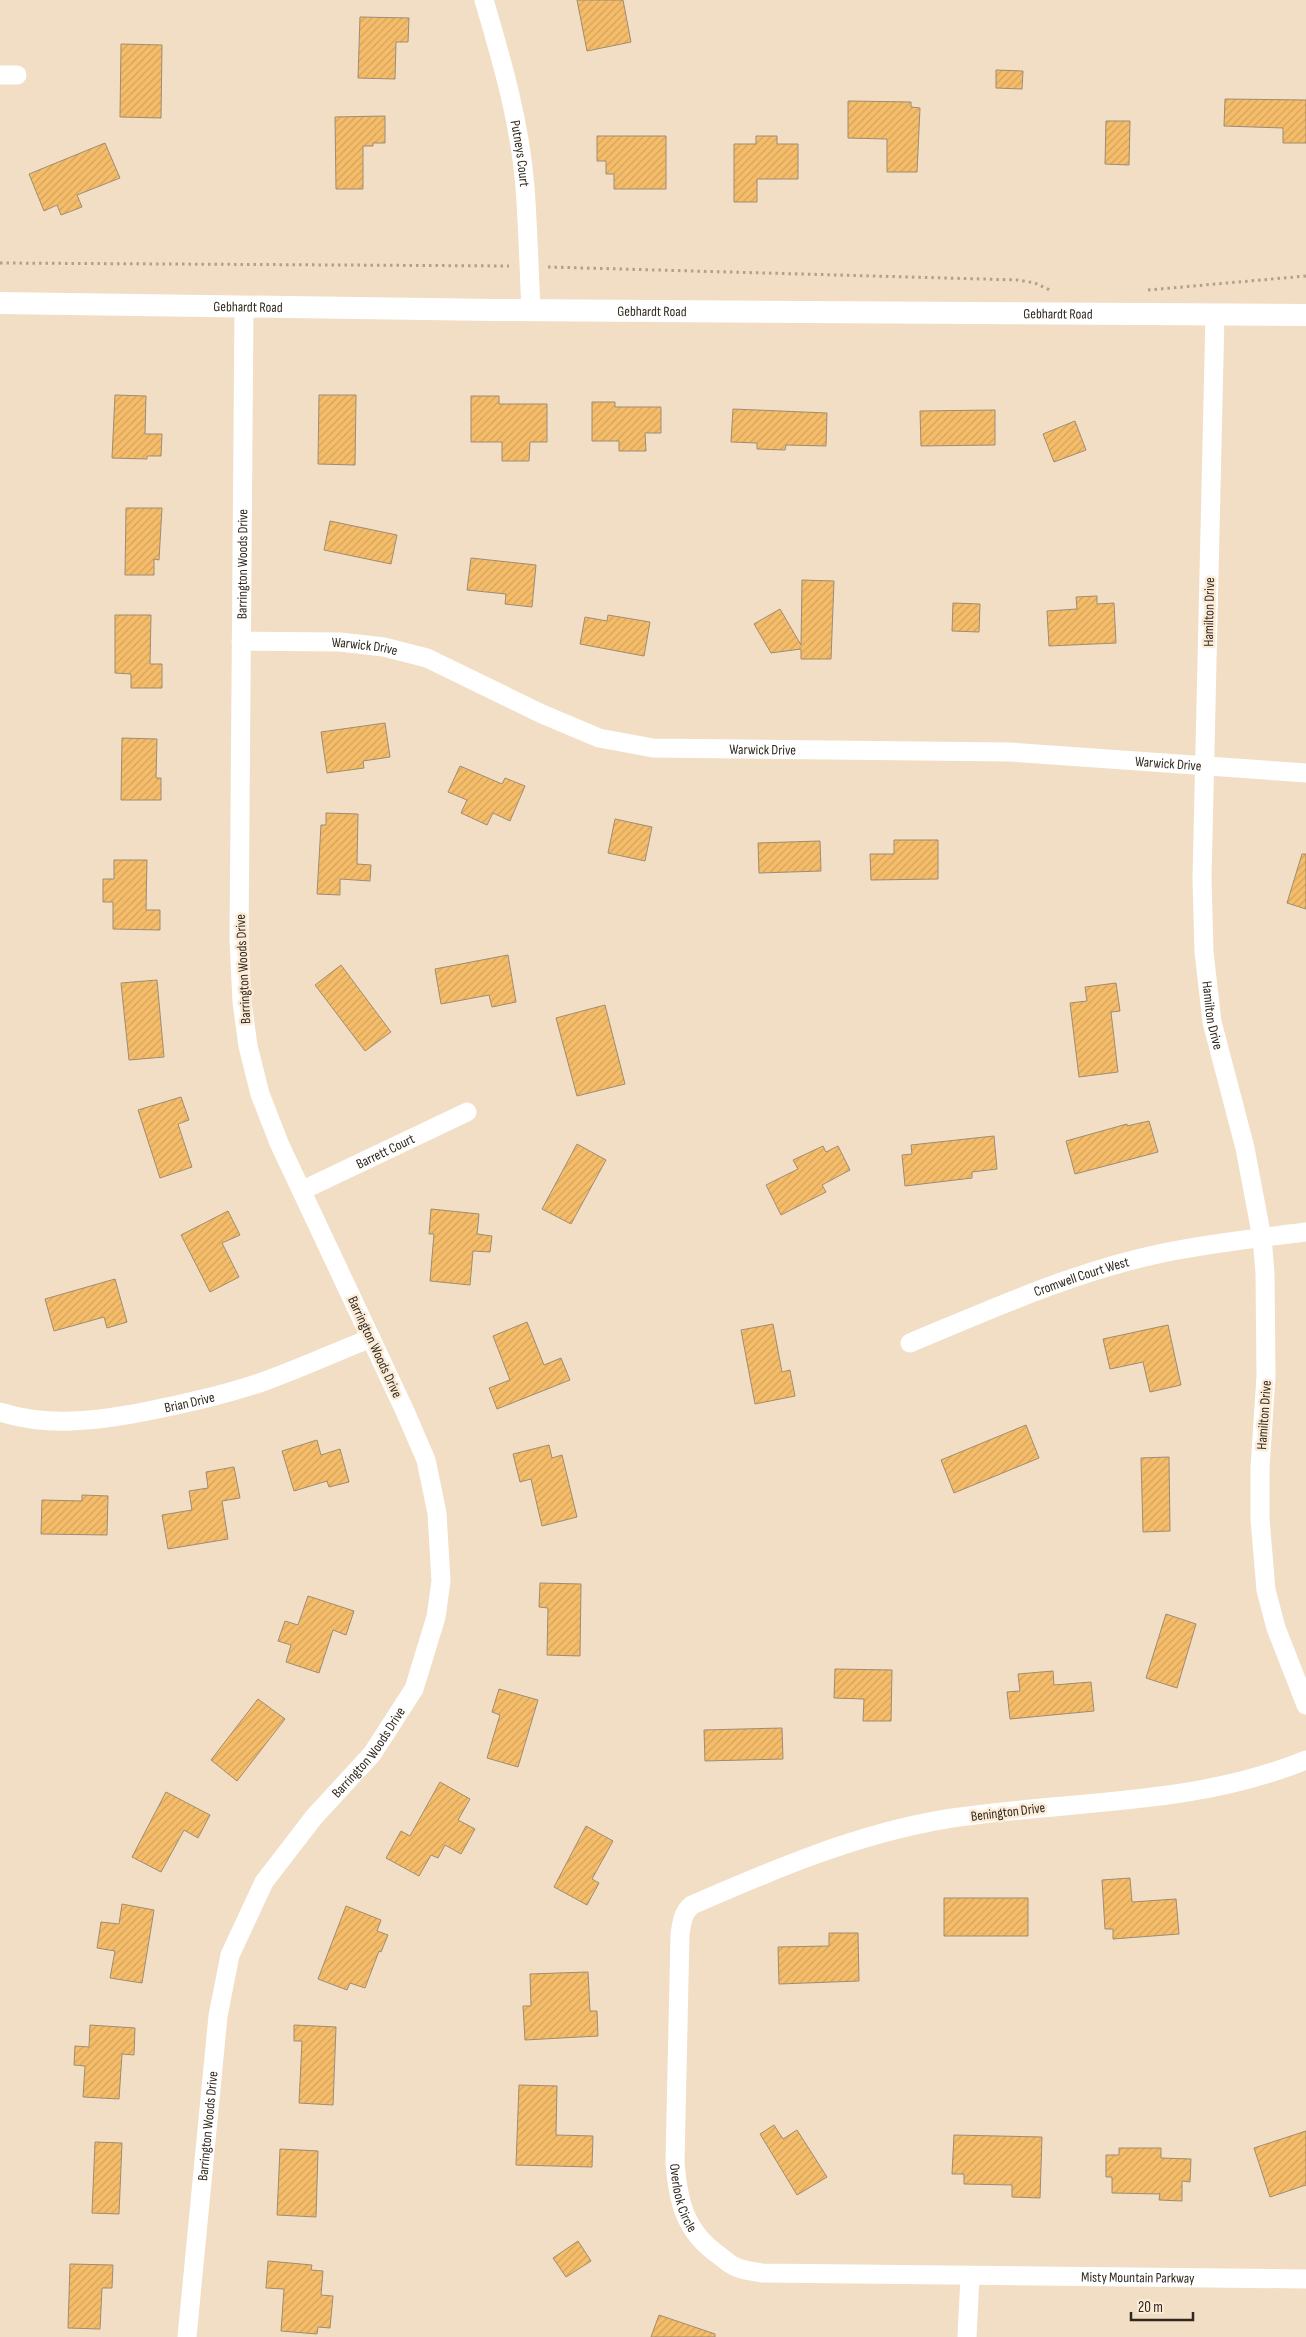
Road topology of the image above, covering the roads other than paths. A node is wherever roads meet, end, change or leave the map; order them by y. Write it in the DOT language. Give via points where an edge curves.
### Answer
graph roads {
  1 [pos="484,0"];
  2 [pos="0,303"];
  3 [pos="244,306"];
  4 [pos="531,310"];
  5 [pos="1215,314"];
  6 [pos="1306,315"];
  7 [pos="241,641"];
  8 [pos="1204,766"];
  9 [pos="1306,773"];
  10 [pos="467,1112"];
  11 [pos="303,1190"];
  12 [pos="1306,1232"];
  13 [pos="1262,1238"];
  14 [pos="371,1338"];
  15 [pos="910,1343"];
  16 [pos="0,1412"];
  17 [pos="1306,1706"];
  18 [pos="1306,1760"];
  19 [pos="718,1894"];
  20 [pos="970,2276"];
  21 [pos="1306,2279"];
  22 [pos="187,2337"];
  23 [pos="967,2337"];
  1 -- 4 [label="street, Putneys Court" via="504,67 517,127 525,186"];
  2 -- 3 [label="street, Gebhardt Road"];
  3 -- 4 [label="street, Gebhardt Road"];
  3 -- 7 [label="street, Barrington Woods Drive"];
  4 -- 5 [label="street, Gebhardt Road"];
  5 -- 6 [label="street, Gebhardt Road"];
  5 -- 8 [label="street, Hamilton Drive"];
  7 -- 8 [label="street, Warwick Drive" via="340,642 410,653 599,738 653,748 1010,752"];
  7 -- 11 [label="street, Barrington Woods Drive" via="239,940 242,1002 248,1046 260,1094 279,1143"];
  8 -- 9 [label="street, Warwick Drive"];
  8 -- 13 [label="street, Hamilton Drive" via="1204,952 1212,1022 1245,1148"];
  10 -- 11 [label="street, Barrett Court"];
  11 -- 14 [label="street, Barrington Woods Drive"];
  12 -- 13 [label="street, Cromwell Court West"];
  13 -- 15 [label="street, Cromwell Court West" via="1163,1253 1096,1271"];
  13 -- 17 [label="street, Hamilton Drive" via="1267,1334 1260,1468 1262,1552 1266,1590 1276,1628"];
  14 -- 16 [label="street, Brian Drive" via="264,1381 170,1407 69,1422"];
  14 -- 22 [label="street, Barrington Woods Drive" via="426,1460 441,1552 436,1617 414,1688 396,1719 372,1754 314,1818 264,1882 230,1955 218,2016"];
  18 -- 19 [label="street, Benington Drive" via="1237,1782 1185,1793 1030,1808 892,1829 838,1845"];
  19 -- 20 [label="street, Overlook Circle" via="687,1909 682,1917 680,1934 675,2162 681,2205 694,2233 735,2267 762,2273"];
  20 -- 21 [label="street, Misty Mountain Parkway"];
  20 -- 23 [label="street"];
}
